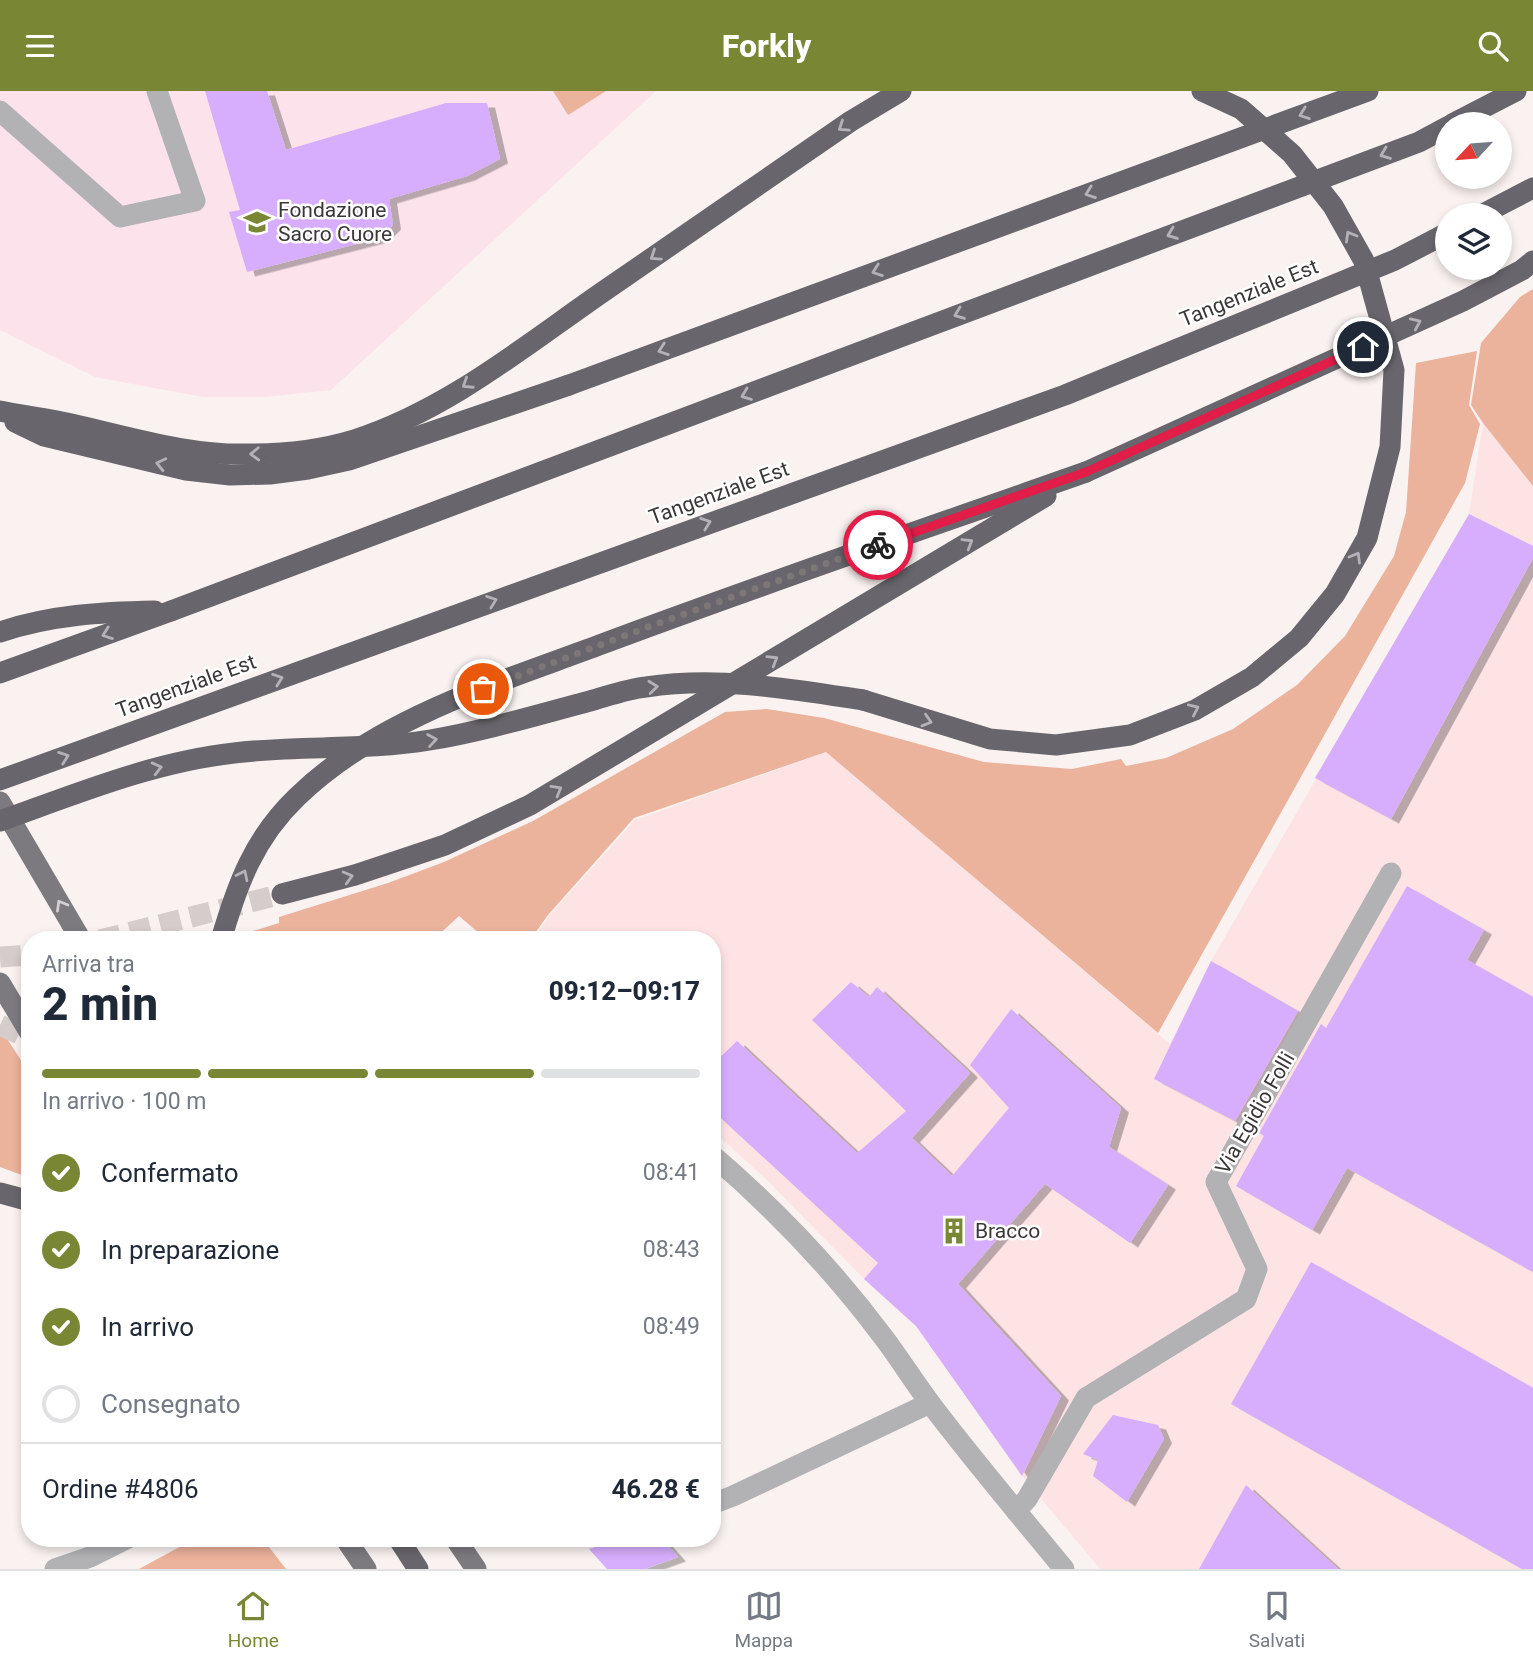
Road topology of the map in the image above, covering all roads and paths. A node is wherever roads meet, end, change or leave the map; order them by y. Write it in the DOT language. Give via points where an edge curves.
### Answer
graph roads {
  1 [pos="157,91"];
  2 [pos="901,91"];
  3 [pos="1202,91"];
  4 [pos="1368,91"];
  5 [pos="1516,91"];
  6 [pos="0,111"];
  7 [pos="1475,112"];
  8 [pos="1435,133"];
  9 [pos="1533,188"];
  10 [pos="1504,203"];
  11 [pos="1435,239"];
  12 [pos="1533,261"];
  13 [pos="0,413"];
  14 [pos="1086,472"];
  15 [pos="171,611"];
  16 [pos="0,632"];
  17 [pos="0,673"];
  18 [pos="0,780"];
  19 [pos="0,802"];
  20 [pos="0,821"];
  21 [pos="1391,873"];
  22 [pos="282,894"];
  23 [pos="76,931"];
  24 [pos="224,931"];
  25 [pos="0,982"];
  26 [pos="21,1018"];
  27 [pos="721,1164"];
  28 [pos="0,1193"];
  29 [pos="21,1199"];
  30 [pos="930,1403"];
  31 [pos="721,1500"];
  32 [pos="1016,1511"];
  33 [pos="110,1547"];
  34 [pos="351,1547"];
  35 [pos="404,1547"];
  36 [pos="461,1547"];
  37 [pos="55,1569"];
  38 [pos="366,1569"];
  39 [pos="418,1569"];
  40 [pos="476,1569"];
  41 [pos="1065,1569"];
  1 -- 6 [label="street" via="195,201 120,217"];
  2 -- 13 [label="highway, one-way" via="479,376 387,429 316,449 228,454"];
  20 -- 3 [label="highway, one-way, bridge" via="193,759 426,741 645,687 753,684 812,692 863,700 990,739 1056,745 1130,735 1195,710 1252,677 1299,638 1335,594 1367,538 1390,447 1394,370 1364,261 1333,206 1292,154 1241,109"];
  4 -- 13 [label="highway, one-way, bridge" via="569,385 349,460 270,474 186,470 44,436"];
  5 -- 7 [label="highway"];
  8 -- 15 [label="highway, one-way, bridge"];
  9 -- 10 [label="highway"];
  18 -- 11 [label="highway, Tangenziale Est, one-way, bridge" via="1065,395 1395,260"];
  14 -- 12 [label="highway, one-way, bridge" via="1464,301"];
  22 -- 14 [label="highway, one-way" via="355,876 445,845 530,805"];
  24 -- 14 [label="highway, one-way" via="236,890 260,840 296,798 332,767 400,726 635,631"];
  15 -- 16 [label="highway" via="59,617"];
  15 -- 17 [label="highway, one-way"];
  23 -- 19 [label="main road, one-way"];
  21 -- 32 [label="street, Via Egidio Folli" via="1216,1182 1257,1269 1246,1299 1086,1398"];
  25 -- 26 [label="main road"];
  27 -- 30 [label="street" via="783,1221 832,1276 883,1336"];
  28 -- 29 [label="highway"];
  30 -- 31 [label="street"];
  30 -- 32 [label="street"];
  32 -- 41 [label="street"];
  33 -- 37 [label="street"];
  34 -- 38 [label="main road"];
  35 -- 39 [label="highway"];
  36 -- 40 [label="main road"];
}
